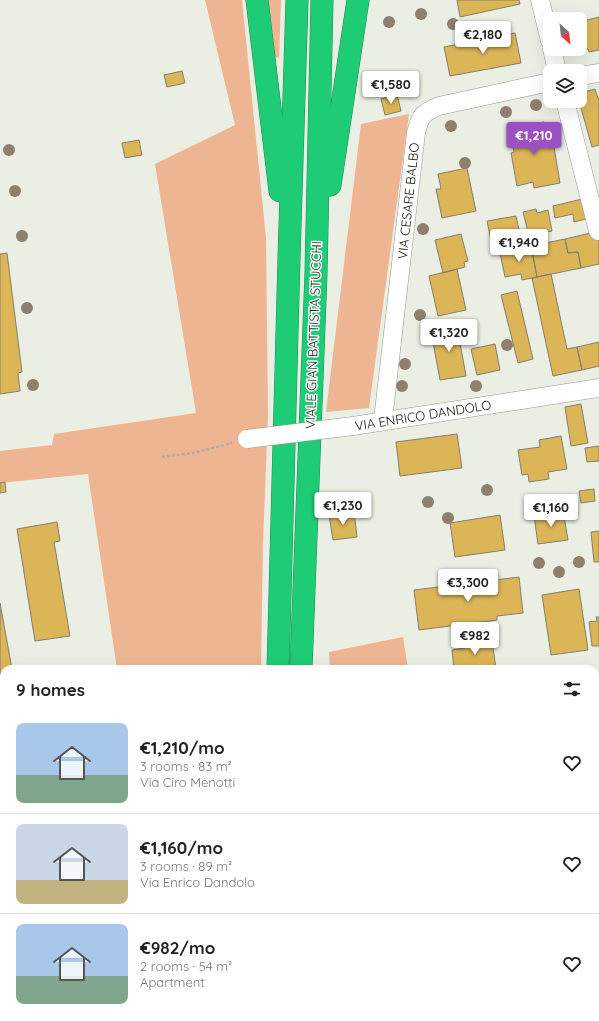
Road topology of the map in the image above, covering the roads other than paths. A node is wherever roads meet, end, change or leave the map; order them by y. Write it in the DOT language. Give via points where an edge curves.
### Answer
graph roads {
  1 [pos="256,0"];
  2 [pos="298,0"];
  3 [pos="322,0"];
  4 [pos="358,0"];
  5 [pos="540,0"];
  6 [pos="543,12"];
  7 [pos="599,73"];
  8 [pos="587,75"];
  9 [pos="543,84"];
  10 [pos="566,108"];
  11 [pos="598,232"];
  12 [pos="289,258"];
  13 [pos="316,273"];
  14 [pos="599,388"];
  15 [pos="383,420"];
  16 [pos="247,439"];
  17 [pos="278,665"];
  18 [pos="301,665"];
  1 -- 12 [label="highway"];
  2 -- 12 [label="highway, VIALE GIAN BATTISTA STUCCHI"];
  3 -- 13 [label="highway, VIALE GIAN BATTISTA STUCCHI"];
  4 -- 13 [label="highway"];
  5 -- 6 [label="street"];
  7 -- 8 [label="street"];
  9 -- 15 [label="street, VIA CESARE BALBO" via="439,106 421,117 416,133"];
  10 -- 11 [label="street"];
  12 -- 17 [label="highway, VIALE GIAN BATTISTA STUCCHI"];
  13 -- 18 [label="highway, VIALE GIAN BATTISTA STUCCHI"];
  14 -- 15 [label="street, VIA ENRICO DANDOLO"];
  15 -- 16 [label="street, VIA ENRICO DANDOLO, bridge"];
}
